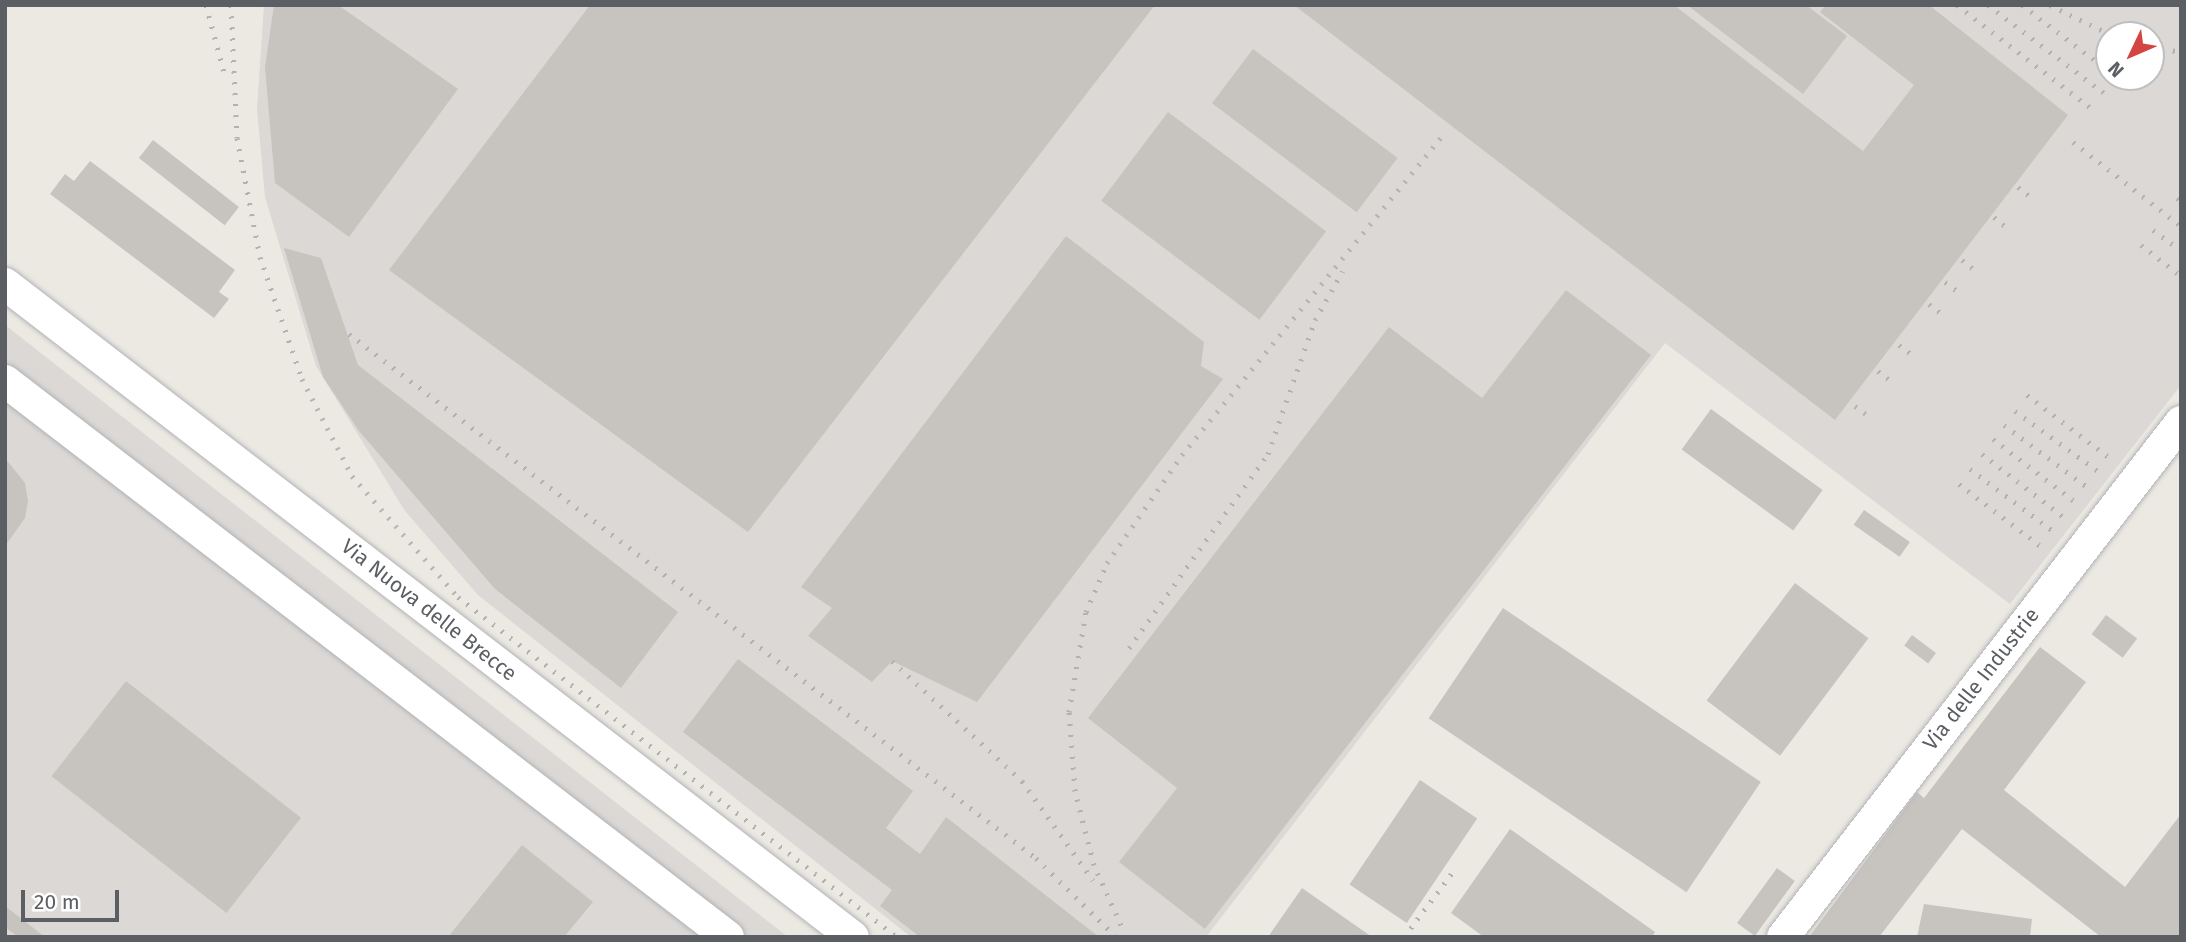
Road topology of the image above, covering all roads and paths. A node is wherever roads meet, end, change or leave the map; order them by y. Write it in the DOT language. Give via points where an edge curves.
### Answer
graph roads {
  1 [pos="5,284"];
  2 [pos="5,381"];
  3 [pos="2181,422"];
  4 [pos="728,937"];
  5 [pos="853,937"];
  6 [pos="1783,937"];
  1 -- 5 [label="street, Via Nuova delle Brecce"];
  2 -- 4 [label="street"];
  3 -- 6 [label="street, Via delle Industrie"];
}
